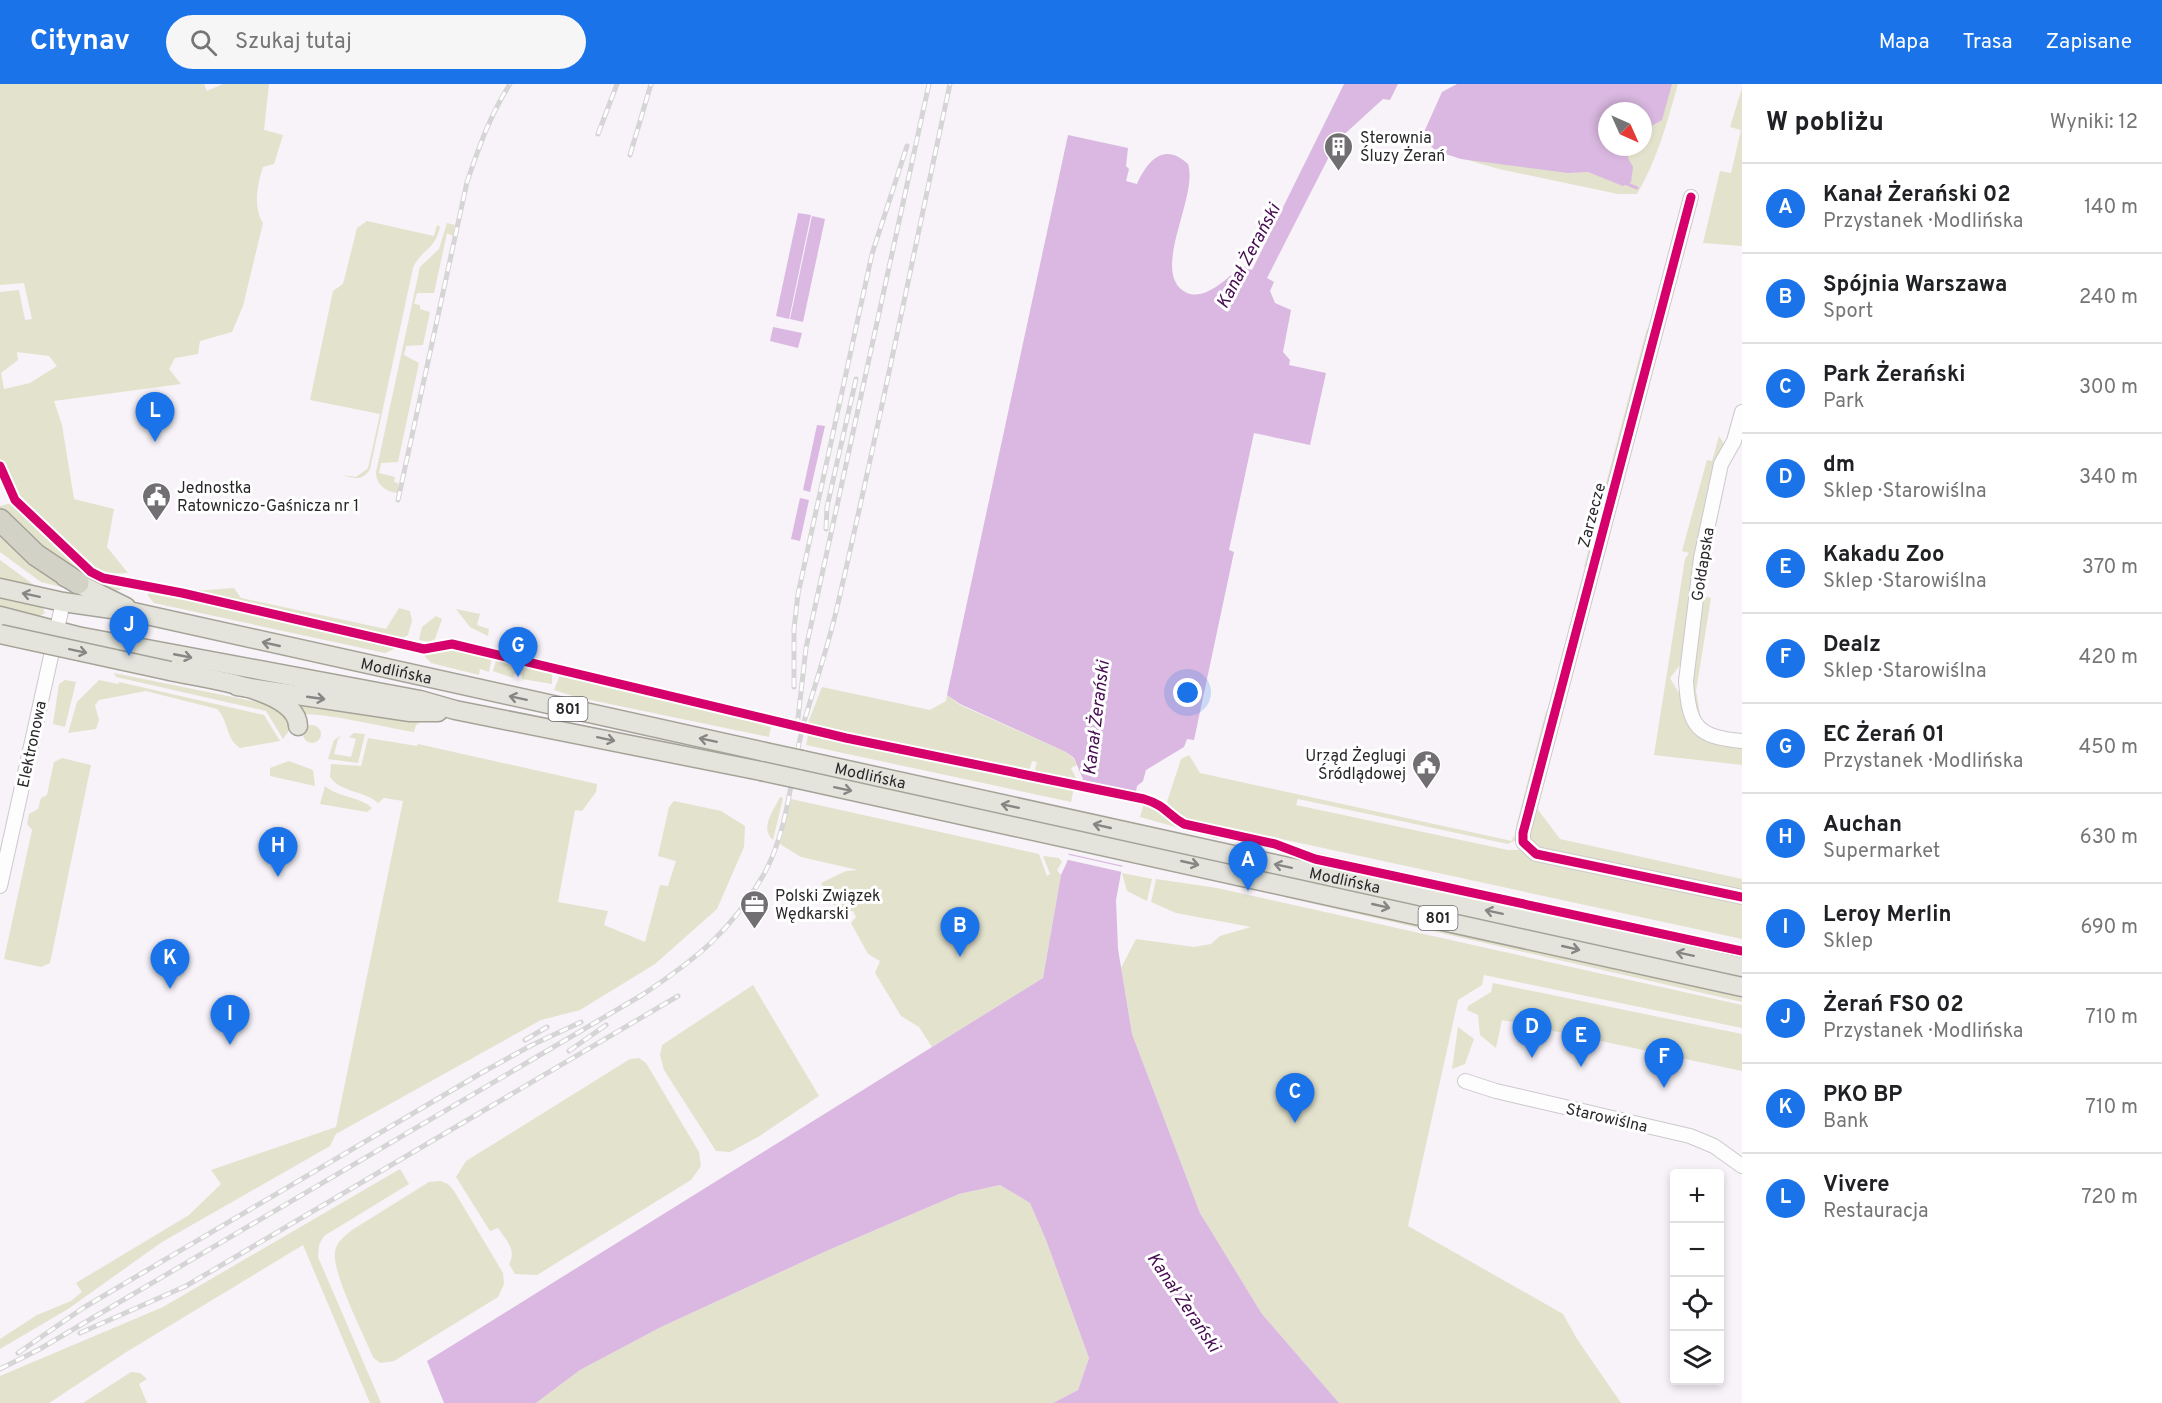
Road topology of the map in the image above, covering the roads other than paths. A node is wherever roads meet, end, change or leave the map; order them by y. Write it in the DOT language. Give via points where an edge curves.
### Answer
graph roads {
  1 [pos="1691,197"];
  2 [pos="1742,412"];
  3 [pos="0,520"];
  4 [pos="0,530"];
  5 [pos="78,583"];
  6 [pos="0,588"];
  7 [pos="63,602"];
  8 [pos="133,612"];
  9 [pos="0,616"];
  10 [pos="57,629"];
  11 [pos="0,634"];
  12 [pos="237,686"];
  13 [pos="455,711"];
  14 [pos="298,726"];
  15 [pos="1742,741"];
  16 [pos="1065,827"];
  17 [pos="1135,842"];
  18 [pos="0,886"];
  19 [pos="1742,897"];
  20 [pos="1742,967"];
  21 [pos="1742,987"];
  22 [pos="1465,1081"];
  23 [pos="1742,1166"];
  1 -- 19 [label="street, Zarzecze" via="1523,842 1536,854"];
  2 -- 15 [label="street, Gołdapska" via="1734,441 1721,464 1701,558 1686,681 1692,719 1709,736"];
  3 -- 5 [label="highway" via="36,555"];
  4 -- 5 [label="main road" via="47,566"];
  5 -- 8 [label="main road"];
  7 -- 6 [label="main road, Modlińska / 801, one-way"];
  7 -- 8 [label="main road, Modlińska / 801"];
  7 -- 10 [label="street, Elektronowa"];
  16 -- 8 [label="main road, Modlińska / 801, one-way, bridge" via="802,760"];
  9 -- 10 [label="main road, Modlińska / 801"];
  10 -- 13 [label="main road, Modlińska / 801, one-way" via="321,684 420,700"];
  10 -- 18 [label="street, Elektronowa"];
  11 -- 12 [label="main road, one-way, bridge"];
  12 -- 13 [label="main road, one-way" via="410,712"];
  12 -- 14 [label="main road" via="281,700 294,714"];
  13 -- 16 [label="main road, Modlińska / 801, one-way, bridge"];
  16 -- 17 [label="main road, Modlińska / 801"];
  20 -- 17 [label="main road, Modlińska / 801, one-way"];
  17 -- 21 [label="main road, Modlińska / 801, one-way"];
  22 -- 23 [label="street, Starowiślna" via="1690,1136 1714,1146"];
}
